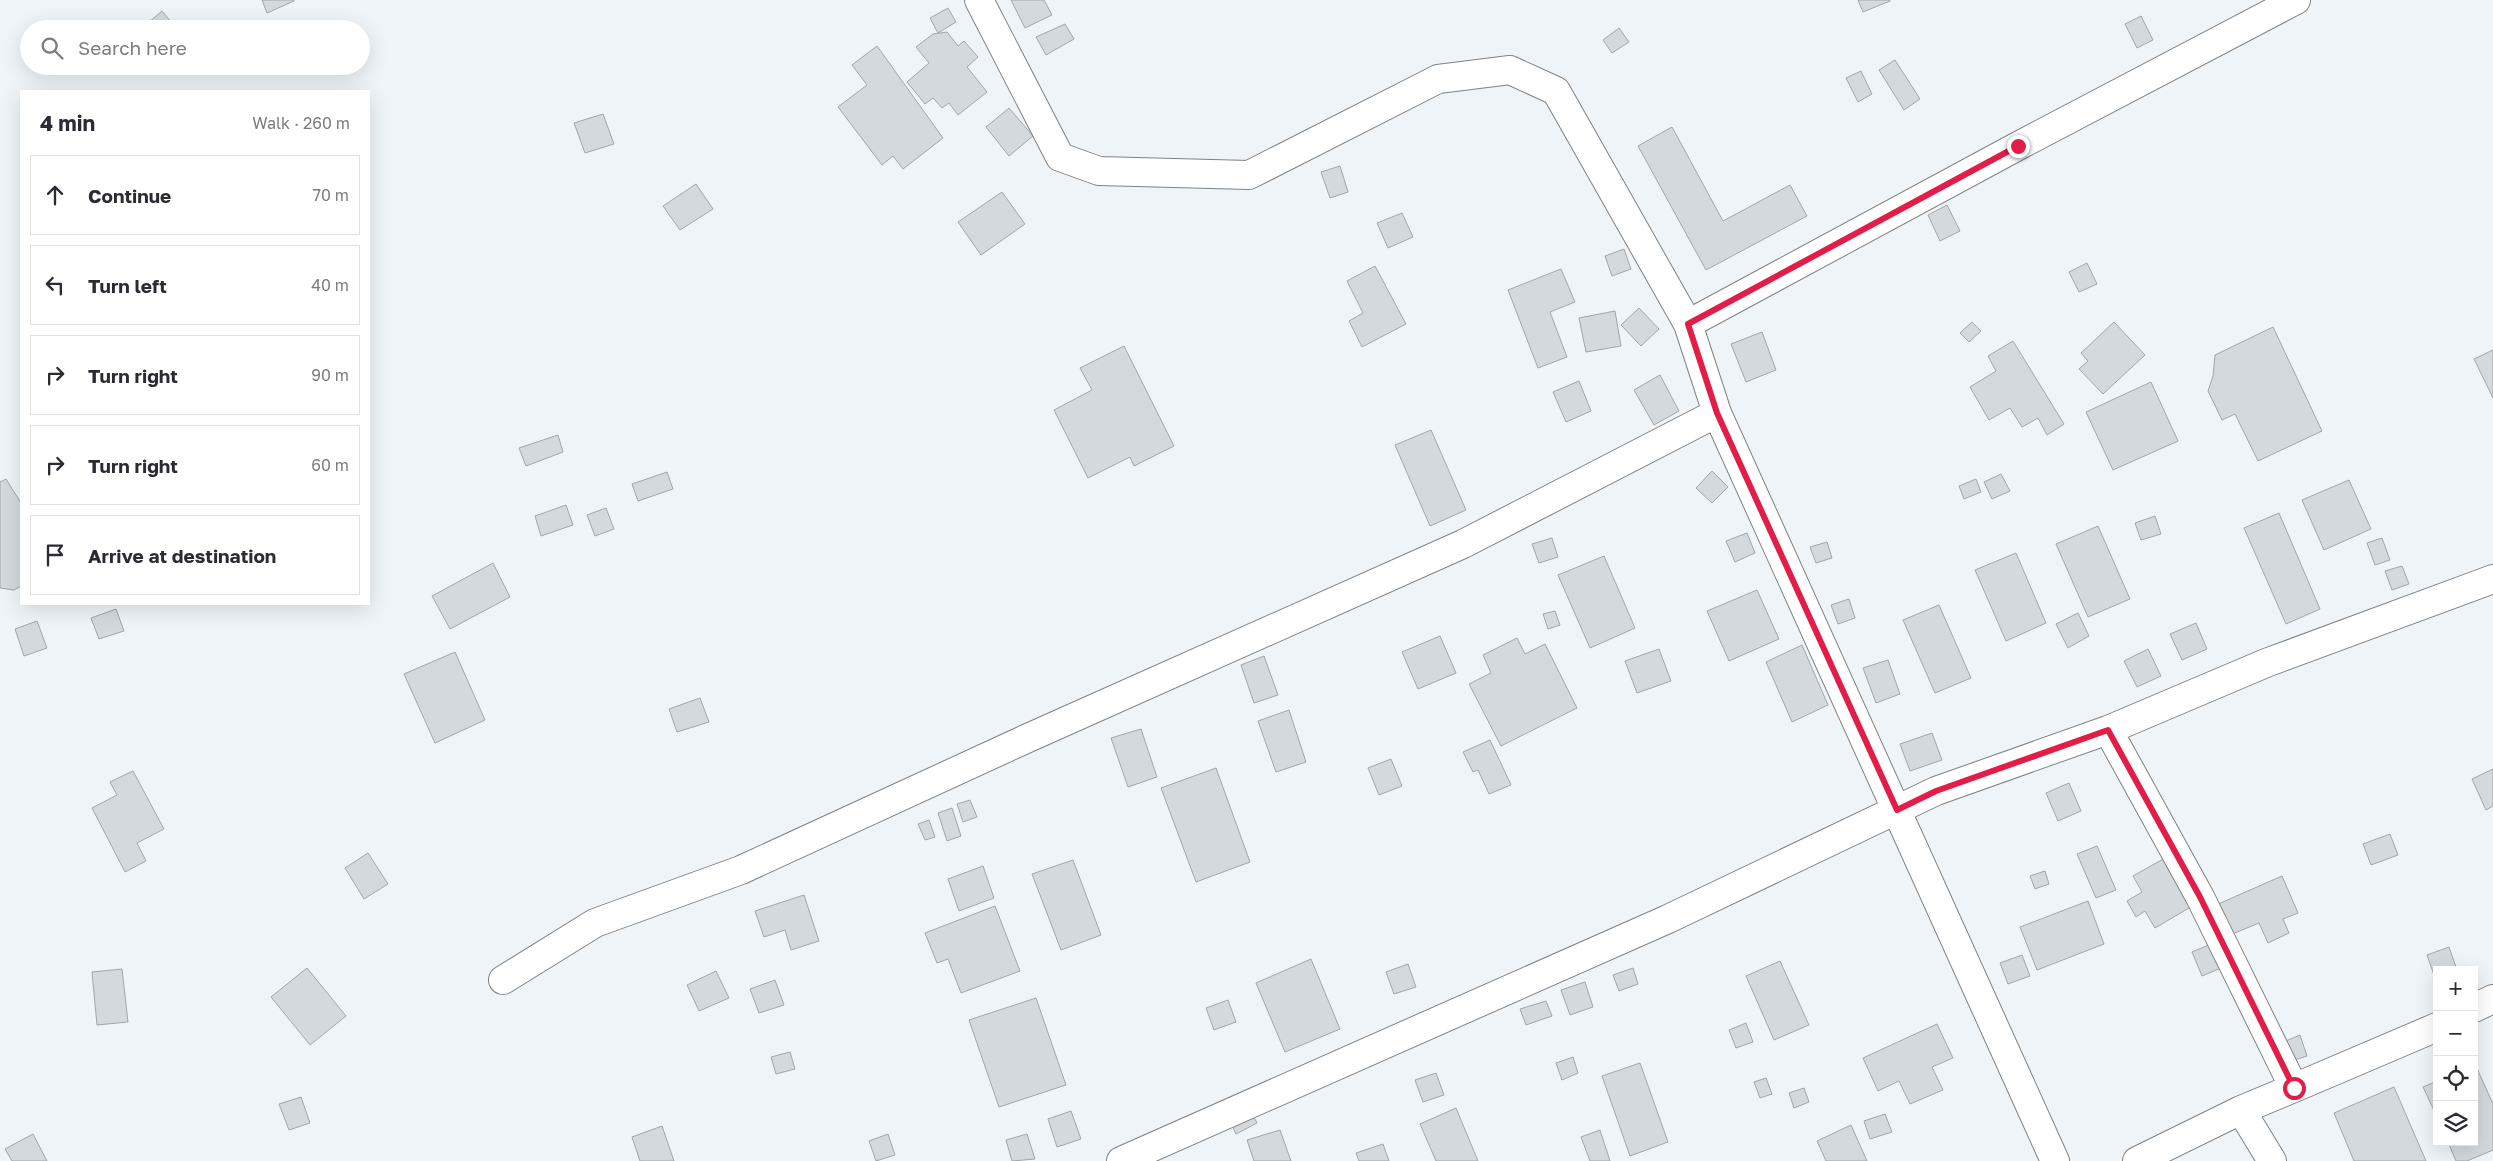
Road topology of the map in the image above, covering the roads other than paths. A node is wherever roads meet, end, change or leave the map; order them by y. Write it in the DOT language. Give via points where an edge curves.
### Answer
graph roads {
  1 [pos="979,0"];
  2 [pos="2296,0"];
  3 [pos="1688,324"];
  4 [pos="1717,413"];
  5 [pos="2493,579"];
  6 [pos="2108,730"];
  7 [pos="1897,810"];
  8 [pos="503,980"];
  9 [pos="2493,999"];
  10 [pos="2478,1006"];
  11 [pos="2433,1029"];
  12 [pos="2294,1088"];
  13 [pos="2242,1110"];
  14 [pos="1121,1161"];
  15 [pos="2055,1161"];
  16 [pos="2137,1161"];
  17 [pos="2272,1161"];
  1 -- 3 [label="street" via="1060,157 1099,172 1249,175 1438,79 1510,70 1556,91"];
  2 -- 3 [label="street"];
  3 -- 4 [label="street"];
  4 -- 7 [label="street"];
  4 -- 8 [label="street" via="1463,544 741,870 595,923"];
  5 -- 6 [label="street" via="2266,663"];
  6 -- 7 [label="street" via="1936,791"];
  6 -- 12 [label="street" via="2200,897"];
  7 -- 14 [label="street" via="1668,918"];
  7 -- 15 [label="street"];
  9 -- 10 [label="street"];
  11 -- 12 [label="street"];
  12 -- 13 [label="street"];
  13 -- 16 [label="street"];
  13 -- 17 [label="street"];
}
